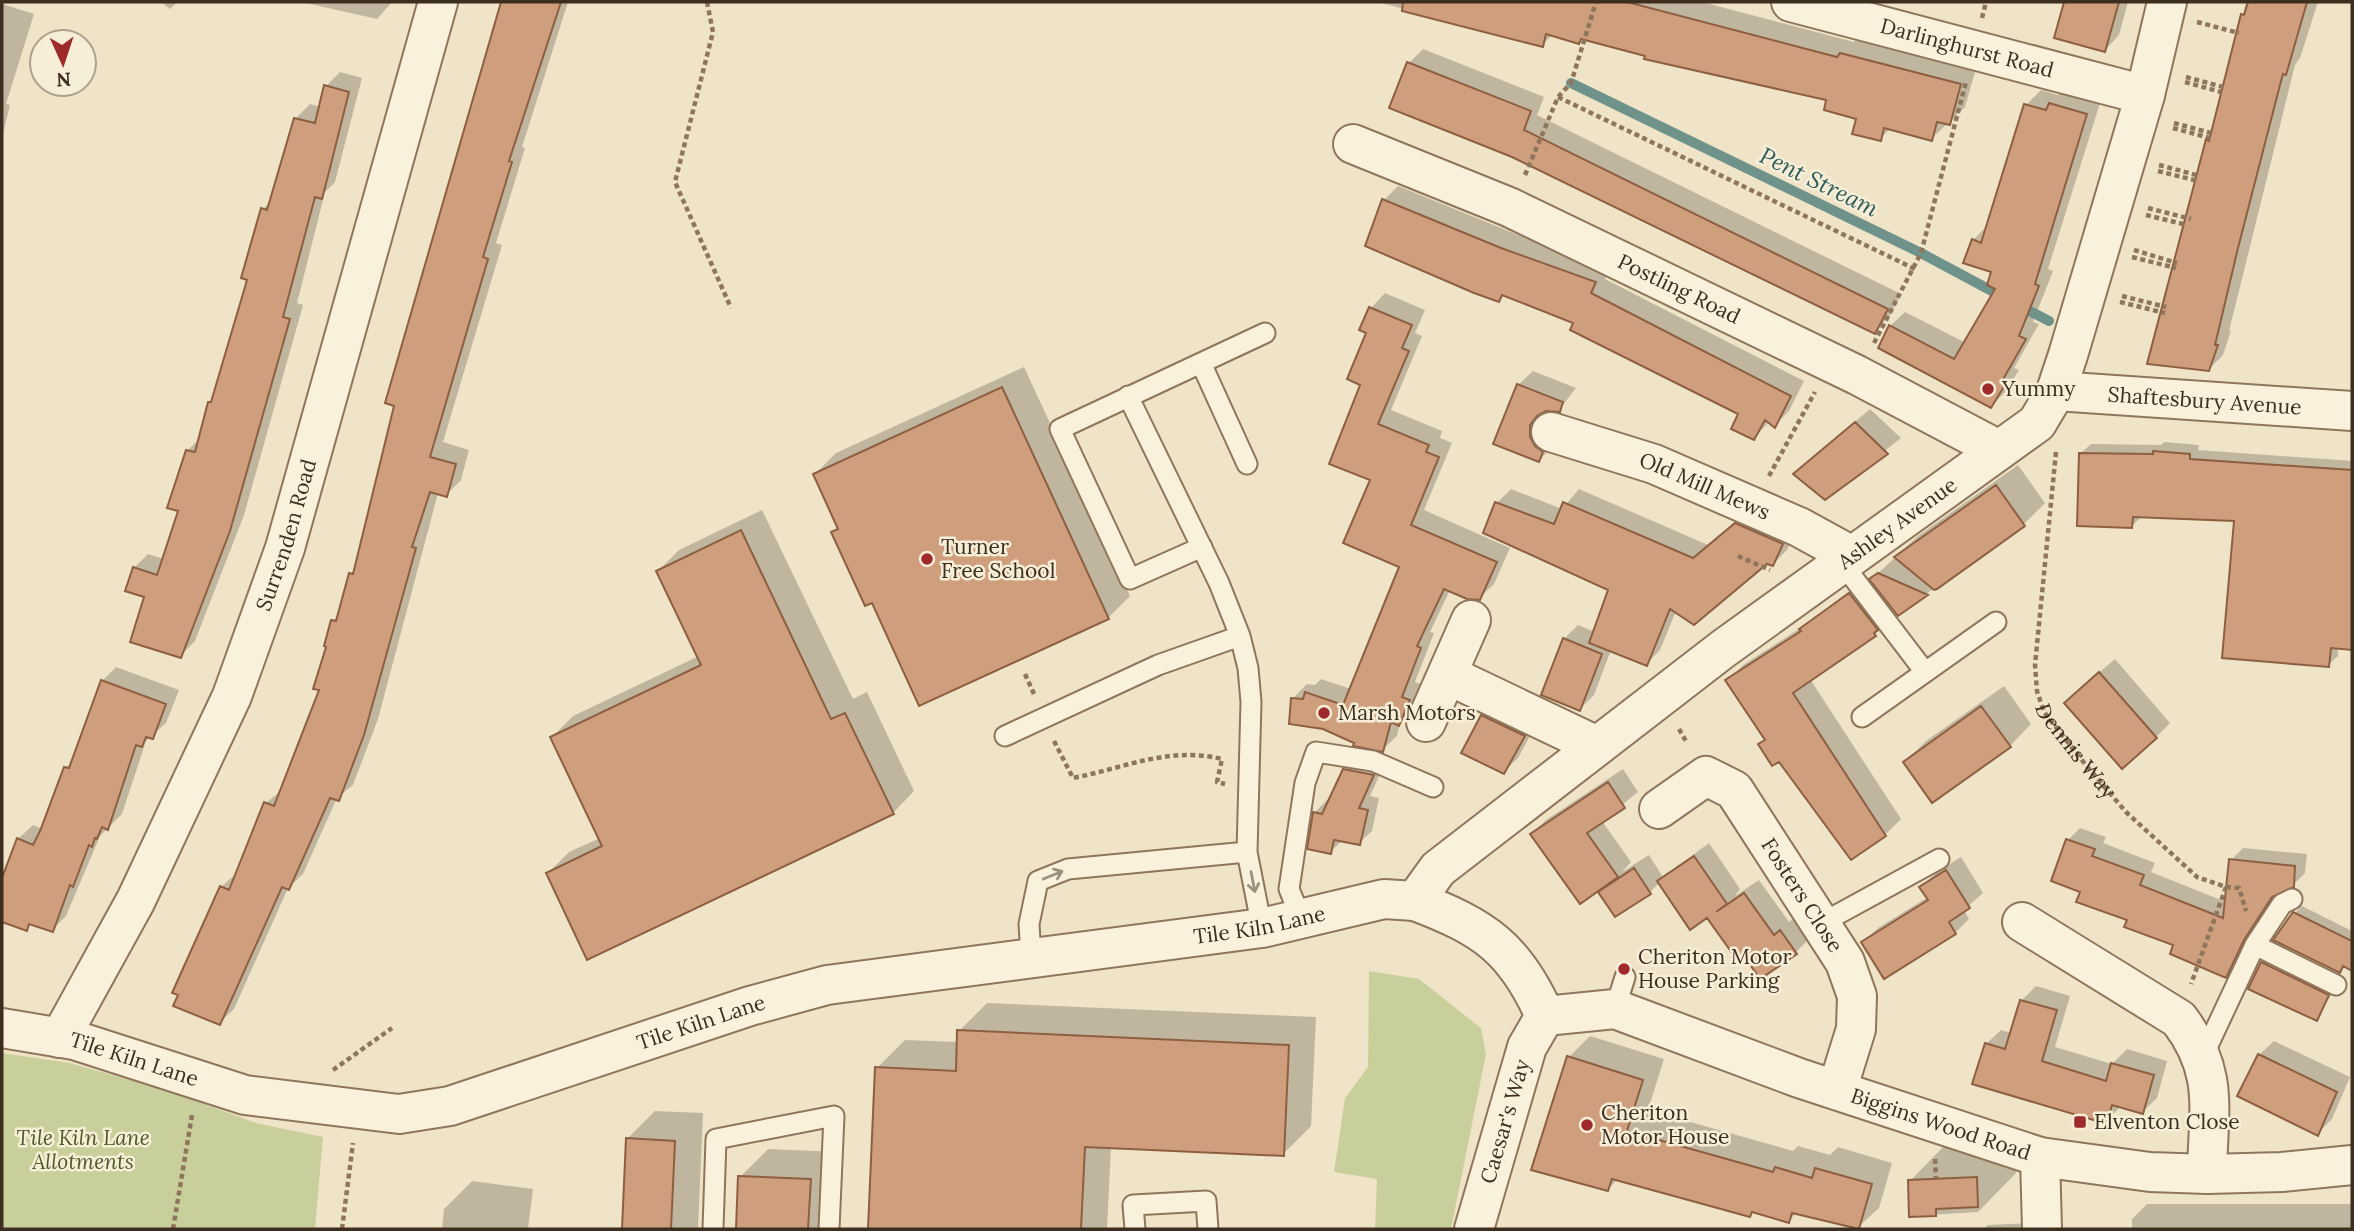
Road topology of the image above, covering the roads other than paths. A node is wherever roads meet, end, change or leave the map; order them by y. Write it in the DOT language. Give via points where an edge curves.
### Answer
graph roads {
  1 [pos="438,2"];
  2 [pos="1791,2"];
  3 [pos="2177,10"];
  4 [pos="2145,95"];
  5 [pos="1353,144"];
  6 [pos="1265,333"];
  7 [pos="1201,363"];
  8 [pos="1128,396"];
  9 [pos="2047,407"];
  10 [pos="2352,411"];
  11 [pos="1551,432"];
  12 [pos="1999,450"];
  13 [pos="1247,464"];
  14 [pos="1202,547"];
  15 [pos="1847,559"];
  16 [pos="1471,620"];
  17 [pos="1996,622"];
  18 [pos="1240,636"];
  19 [pos="1925,672"];
  20 [pos="1448,675"];
  21 [pos="1862,718"];
  22 [pos="1426,722"];
  23 [pos="1005,736"];
  24 [pos="1597,746"];
  25 [pos="1433,787"];
  26 [pos="1659,809"];
  27 [pos="1247,852"];
  28 [pos="1939,859"];
  29 [pos="2292,899"];
  30 [pos="1415,901"];
  31 [pos="1301,921"];
  32 [pos="2022,922"];
  33 [pos="1821,924"];
  34 [pos="1262,928"];
  35 [pos="2255,945"];
  36 [pos="1031,956"];
  37 [pos="2336,985"];
  38 [pos="1545,1016"];
  39 [pos="2,1028"];
  40 [pos="60,1038"];
  41 [pos="2203,1056"];
  42 [pos="1837,1090"];
  43 [pos="2040,1157"];
  44 [pos="2352,1165"];
  45 [pos="2207,1174"];
  46 [pos="713,1229"];
  47 [pos="829,1229"];
  48 [pos="1135,1229"];
  49 [pos="1208,1229"];
  50 [pos="1474,1229"];
  51 [pos="2042,1229"];
  1 -- 40 [label="street, Surrenden Road" via="285,548 232,696 142,888"];
  2 -- 4 [label="street, Darlinghurst Road"];
  3 -- 4 [label="street"];
  4 -- 9 [label="street"];
  5 -- 12 [label="street, Postling Road" via="1509,207 1857,375"];
  6 -- 7 [label="lane"];
  7 -- 8 [label="lane"];
  7 -- 13 [label="lane"];
  8 -- 14 [label="lane"];
  8 -- 14 [label="lane" via="1060,429 1130,579"];
  9 -- 10 [label="street, Shaftesbury Avenue"];
  9 -- 12 [label="street, Ashley Avenue"];
  11 -- 15 [label="street, Old Mill Mews" via="1654,464 1754,506"];
  12 -- 15 [label="street, Ashley Avenue"];
  14 -- 18 [label="lane"];
  15 -- 19 [label="lane"];
  15 -- 24 [label="street, Ashley Avenue"];
  16 -- 20 [label="street"];
  17 -- 19 [label="lane"];
  18 -- 23 [label="lane" via="1158,665"];
  18 -- 27 [label="lane" via="1251,702"];
  19 -- 21 [label="lane"];
  20 -- 22 [label="street"];
  20 -- 24 [label="street"];
  24 -- 30 [label="street, Ashley Avenue" via="1437,869"];
  25 -- 31 [label="lane" via="1373,761 1316,752 1305,783 1289,889"];
  26 -- 33 [label="street, Fosters Close" via="1706,776 1734,790"];
  27 -- 34 [label="lane, one-way"];
  36 -- 27 [label="lane, one-way" via="1029,924 1038,881 1068,869"];
  28 -- 33 [label="lane"];
  29 -- 35 [label="lane" via="2282,904"];
  30 -- 31 [label="street, Tile Kiln Lane" via="1384,899"];
  30 -- 38 [label="street, Tile Kiln Lane" via="1451,915 1501,947 1528,978"];
  31 -- 34 [label="street, Tile Kiln Lane"];
  32 -- 41 [label="street" via="2179,1019"];
  33 -- 42 [label="street, Fosters Close" via="1845,962 1857,996 1856,1029"];
  34 -- 36 [label="street, Tile Kiln Lane"];
  35 -- 37 [label="lane"];
  35 -- 41 [label="lane"];
  36 -- 40 [label="street, Tile Kiln Lane" via="827,985 750,1006 450,1106 399,1114 245,1095"];
  38 -- 42 [label="street, Biggins Wood Road" via="1620,993"];
  38 -- 50 [label="street, Caesar's Way" via="1527,1047"];
  39 -- 40 [label="street, Tile Kiln Lane"];
  41 -- 45 [label="street" via="2209,1077"];
  42 -- 43 [label="street, Biggins Wood Road"];
  43 -- 45 [label="street, Biggins Wood Road" via="2150,1172"];
  43 -- 51 [label="street"];
  44 -- 45 [label="street, Biggins Wood Road"];
  46 -- 47 [label="lane" via="716,1139 834,1116"];
  48 -- 49 [label="lane" via="1133,1205 1206,1201"];
}
